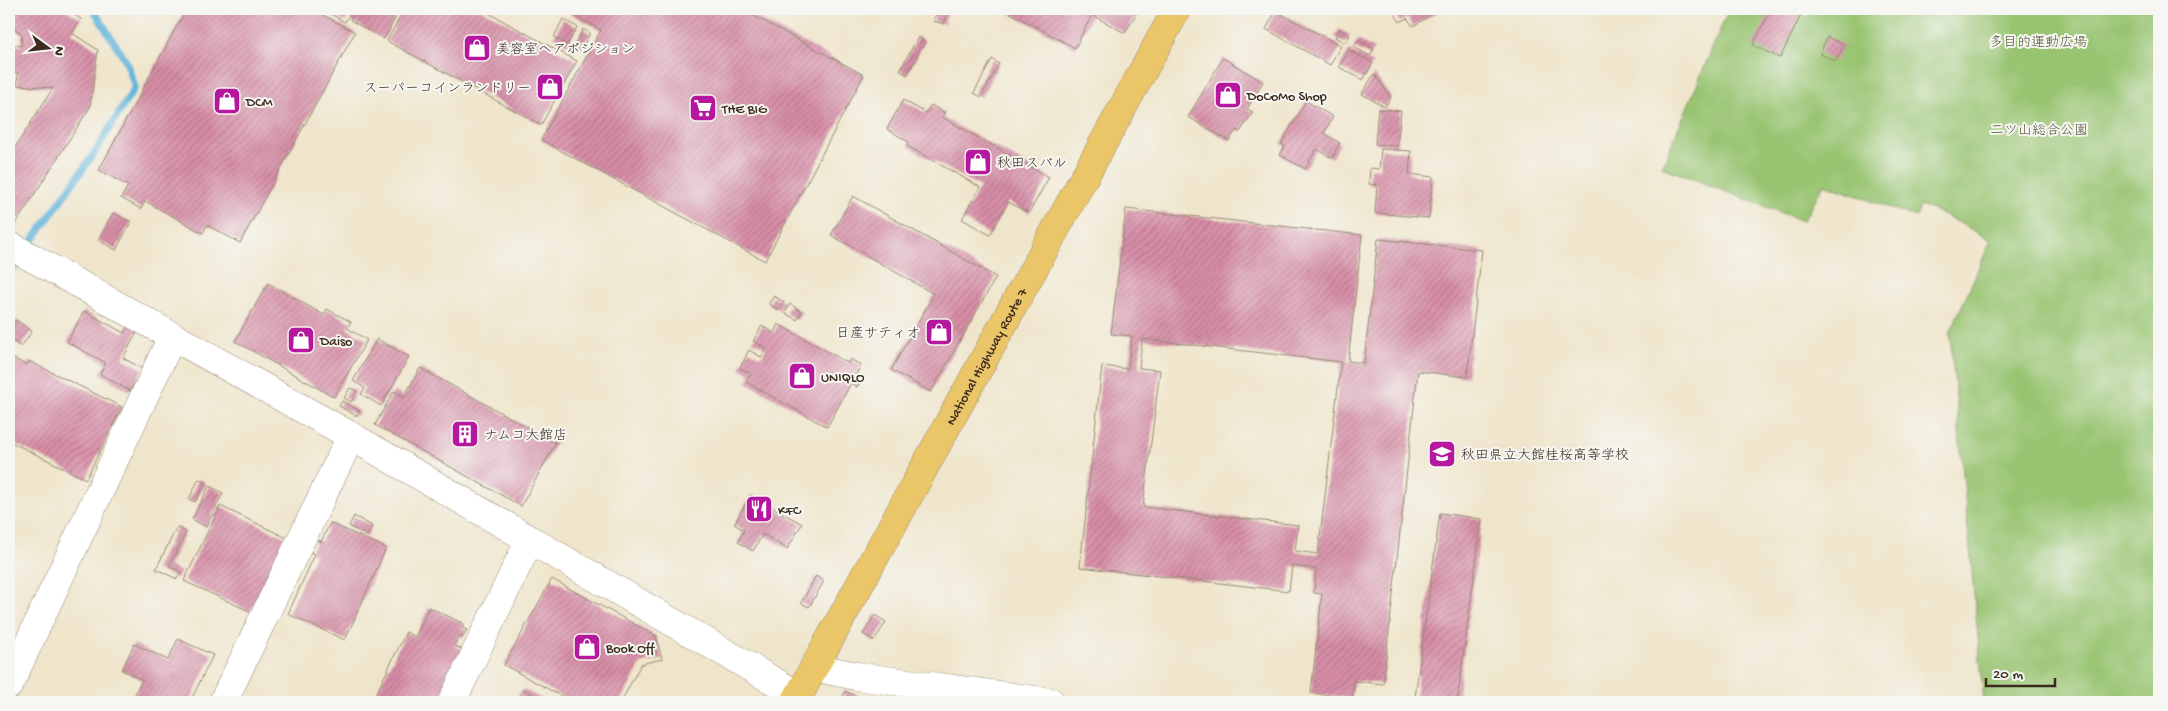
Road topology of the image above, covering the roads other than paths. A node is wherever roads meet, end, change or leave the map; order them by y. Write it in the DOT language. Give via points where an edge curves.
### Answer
graph roads {
  1 [pos="1177,9"];
  2 [pos="9,245"];
  3 [pos="172,337"];
  4 [pos="350,436"];
  5 [pos="529,541"];
  6 [pos="814,667"];
  7 [pos="10,681"];
  8 [pos="797,699"];
  9 [pos="1008,700"];
  10 [pos="222,702"];
  11 [pos="452,702"];
  12 [pos="1051,702"];
  1 -- 6 [label="highway, National Highway Route 7"];
  2 -- 3 [label="street"];
  3 -- 4 [label="street"];
  3 -- 7 [label="street"];
  4 -- 5 [label="street"];
  4 -- 10 [label="street"];
  5 -- 8 [label="street"];
  5 -- 11 [label="street"];
  6 -- 8 [label="highway, National Highway Route 7"];
  6 -- 9 [label="street"];
  9 -- 12 [label="street"];
}
